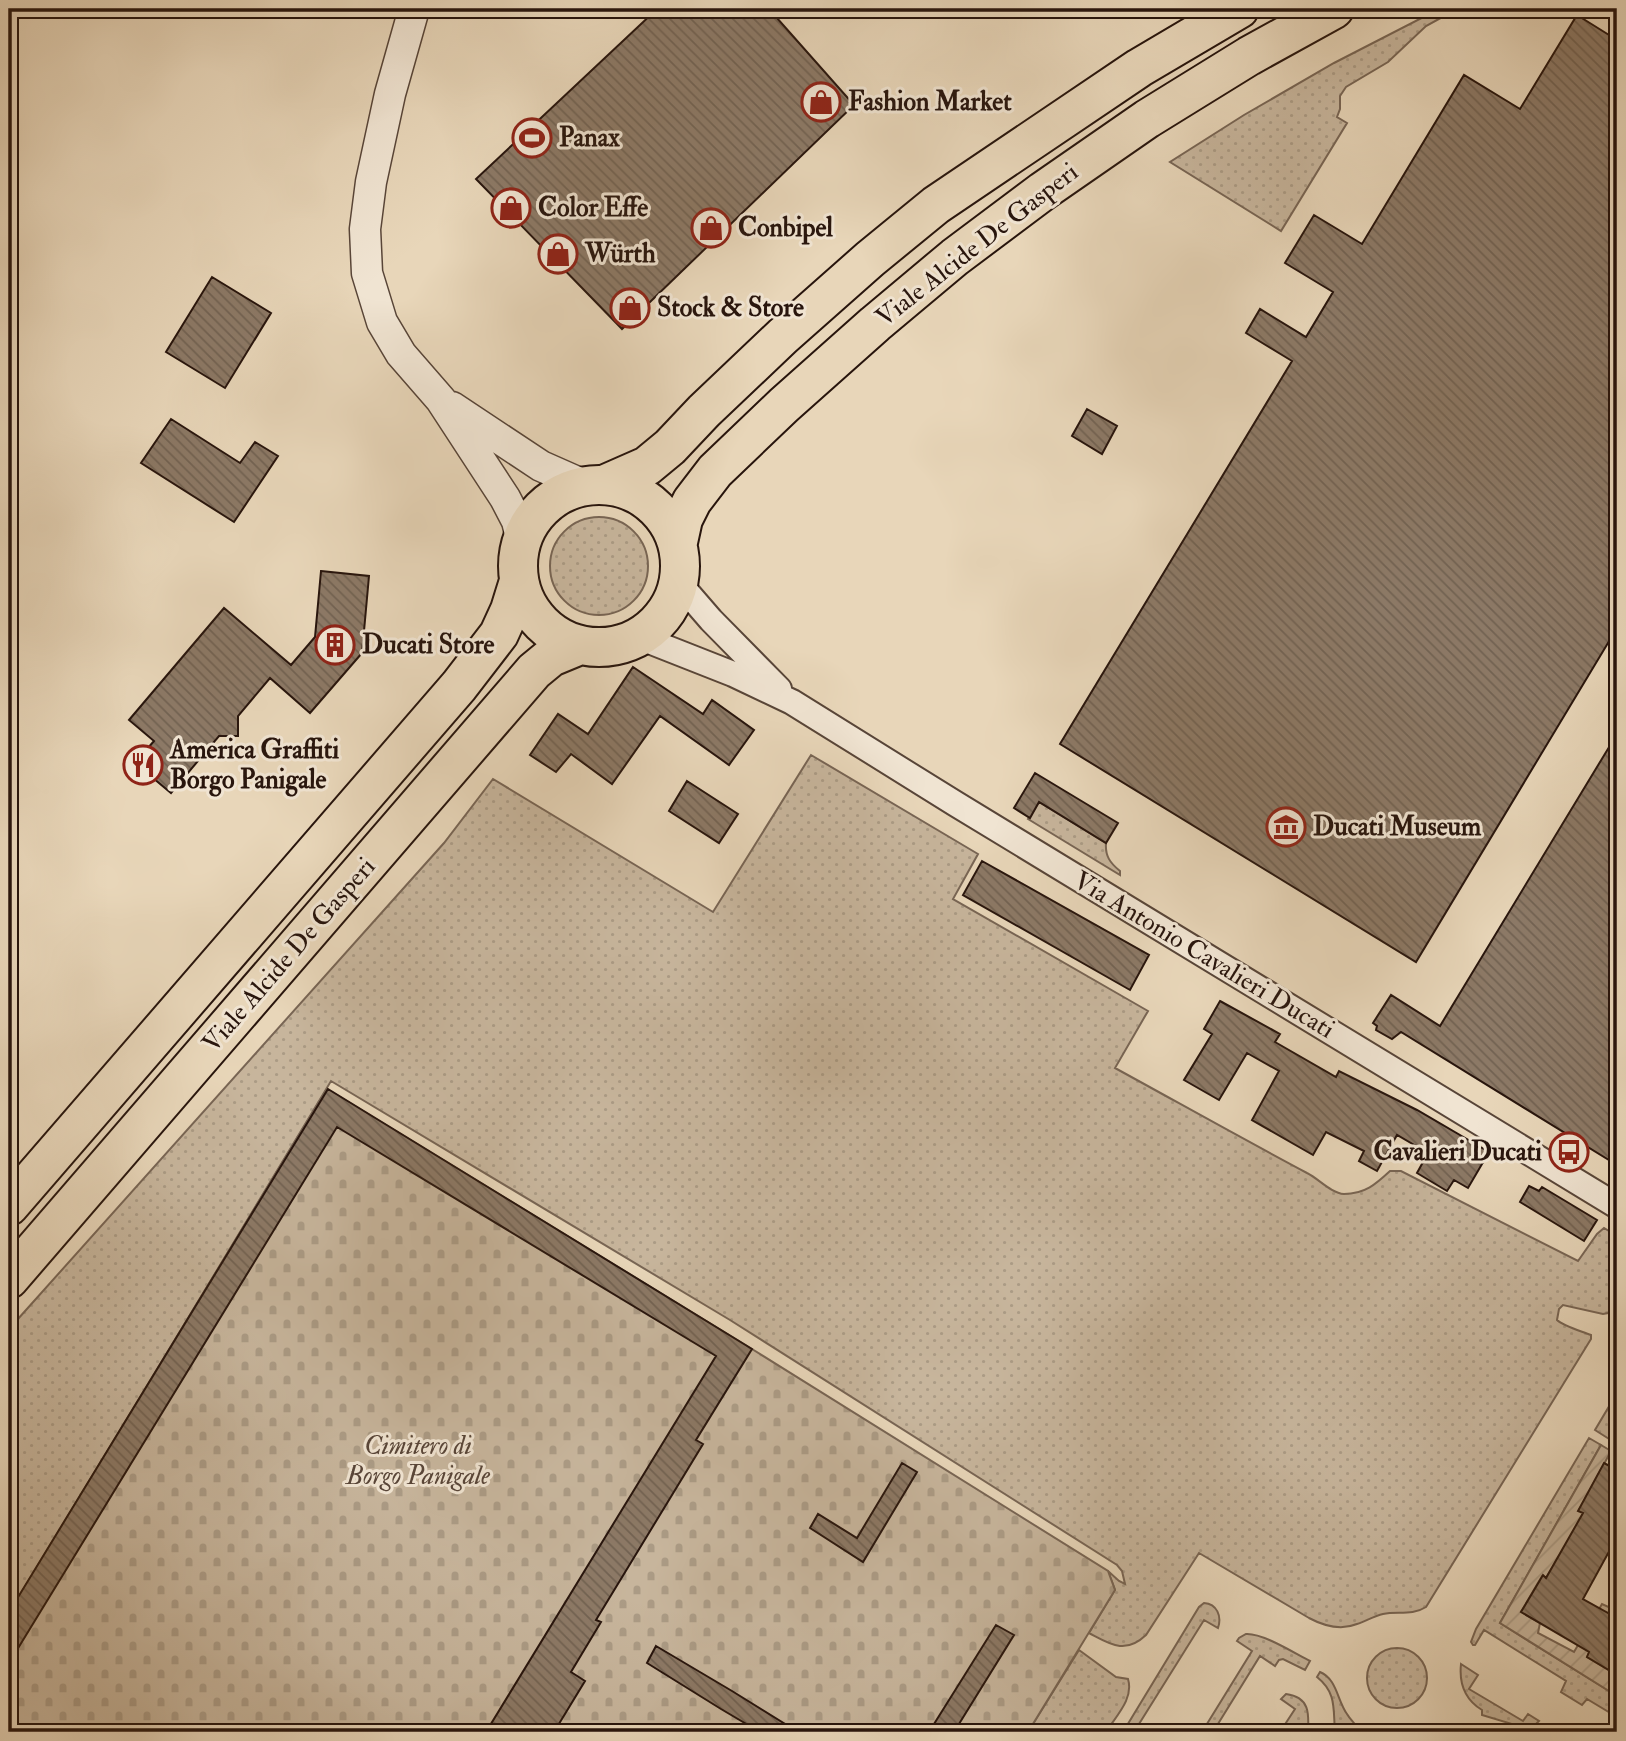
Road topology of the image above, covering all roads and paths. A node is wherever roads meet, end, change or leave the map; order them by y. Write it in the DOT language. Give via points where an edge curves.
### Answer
graph roads {
  1 [pos="414,9"];
  2 [pos="1239,9"];
  3 [pos="1334,9"];
  4 [pos="441,400"];
  5 [pos="595,485"];
  6 [pos="521,538"];
  7 [pos="677,542"];
  8 [pos="519,581"];
  9 [pos="679,583"];
  10 [pos="639,637"];
  11 [pos="580,645"];
  12 [pos="792,702"];
  13 [pos="9,1206"];
  14 [pos="1617,1206"];
  15 [pos="9,1279"];
  1 -- 4 [label="street" via="371,182 365,229 367,273 382,322 401,354"];
  2 -- 5 [label="main road, Viale Alcide De Gasperi" via="1139,68 936,205 783,336 647,466"];
  3 -- 7 [label="main road, Viale Alcide De Gasperi" via="1147,119 955,257 715,471 692,501"];
  4 -- 5 [label="street" via="541,466"];
  4 -- 6 [label="street" via="505,498"];
  5 -- 6 [label="main road" via="566,491 549,501"];
  5 -- 7 [label="main road" via="630,490 651,502"];
  6 -- 8 [label="main road"];
  7 -- 9 [label="main road"];
  8 -- 11 [label="main road" via="540,622"];
  8 -- 13 [label="main road, Viale Alcide De Gasperi" via="499,634 459,686"];
  9 -- 10 [label="main road" via="665,614"];
  9 -- 12 [label="street, Via Antonio Cavalieri Ducati"];
  10 -- 11 [label="main road" via="600,648"];
  10 -- 12 [label="street, Via Antonio Cavalieri Ducati"];
  11 -- 15 [label="main road, Viale Alcide De Gasperi" via="551,657 534,671"];
  12 -- 14 [label="street, Via Antonio Cavalieri Ducati"];
}
